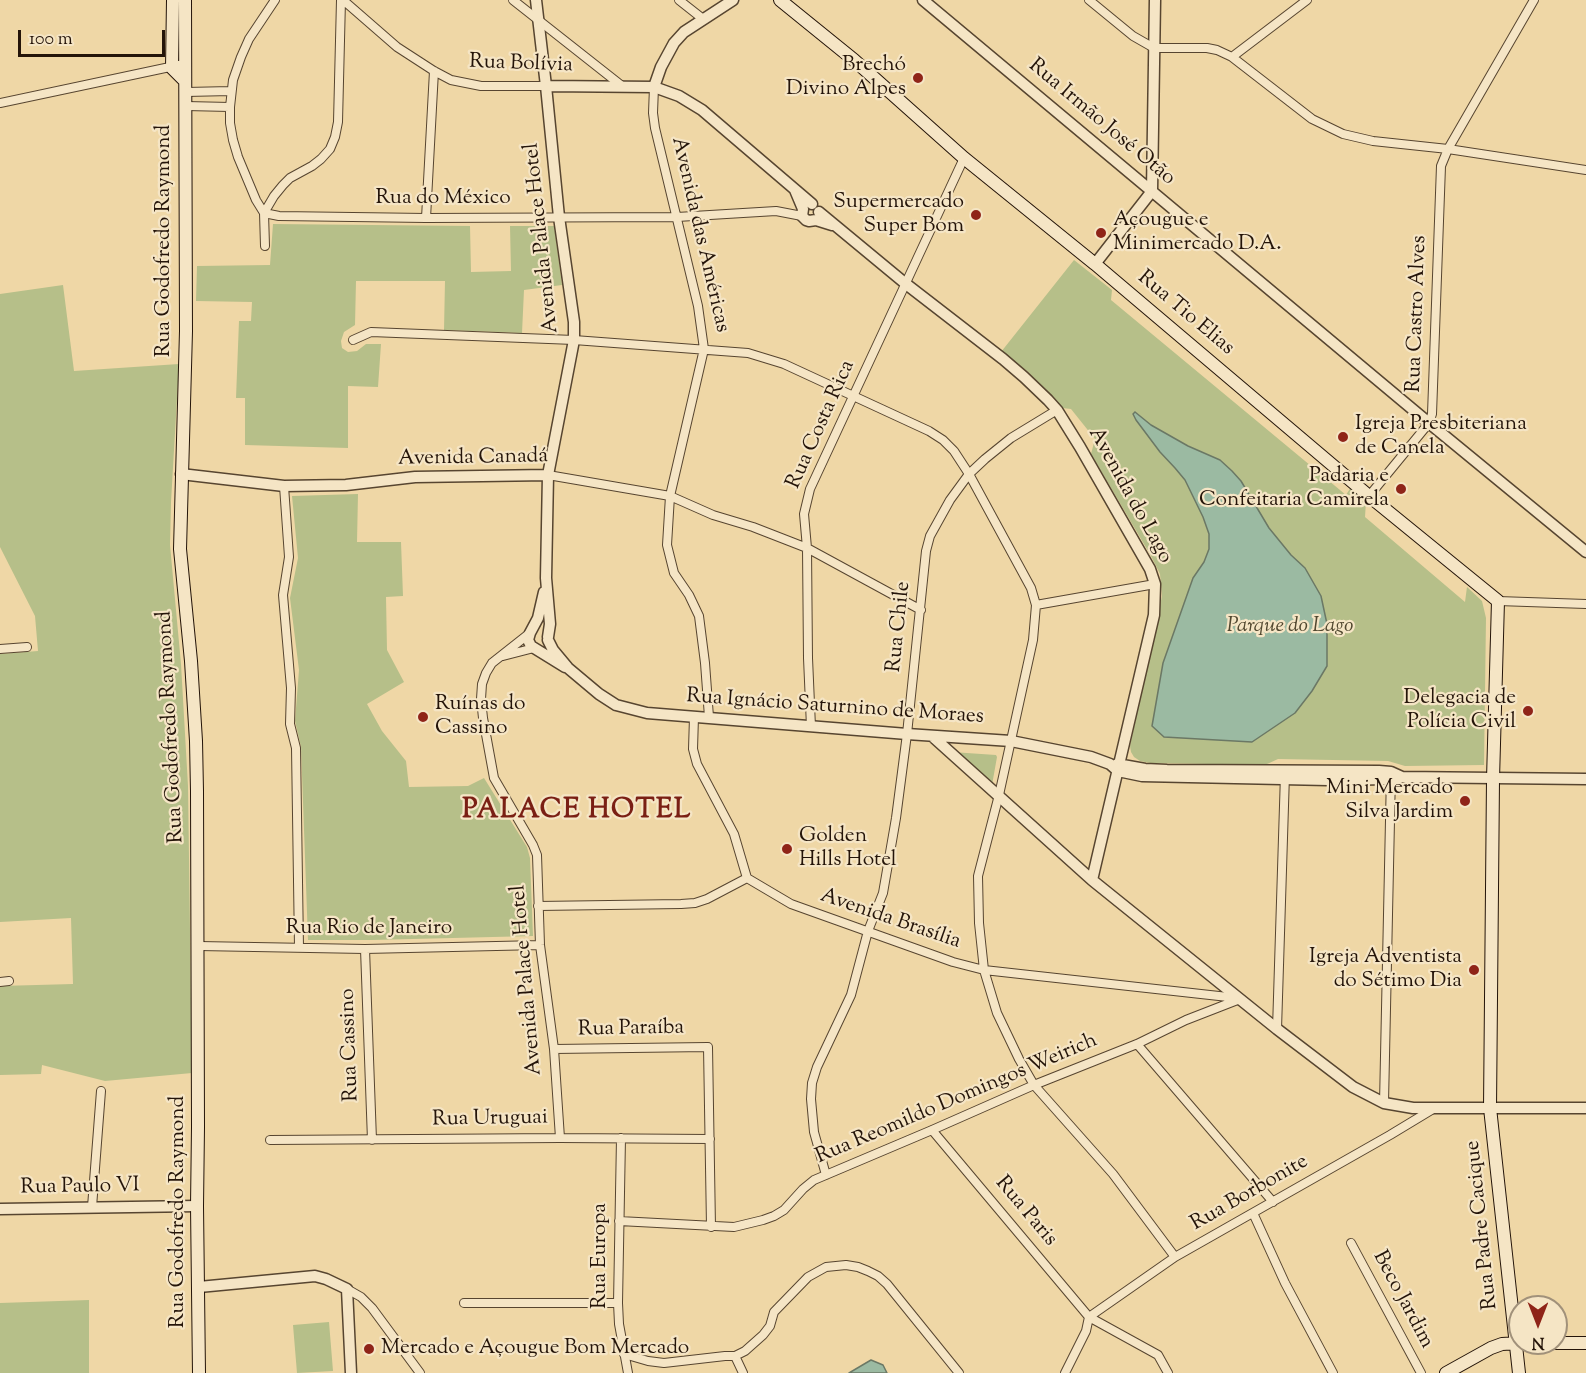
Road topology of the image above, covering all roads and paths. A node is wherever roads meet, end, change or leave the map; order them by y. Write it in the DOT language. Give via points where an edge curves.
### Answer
graph roads {
  1 [pos="173,0"];
  2 [pos="185,0"];
  3 [pos="275,0"];
  4 [pos="342,0"];
  5 [pos="513,0"];
  6 [pos="536,0"];
  7 [pos="679,0"];
  8 [pos="733,0"];
  9 [pos="780,0"];
  10 [pos="923,0"];
  11 [pos="1089,0"];
  12 [pos="1155,0"];
  13 [pos="1307,0"];
  14 [pos="1534,0"];
  15 [pos="539,20"];
  16 [pos="703,20"];
  17 [pos="1154,48"];
  18 [pos="1232,57"];
  19 [pos="178,66"];
  20 [pos="434,72"];
  21 [pos="185,86"];
  22 [pos="546,87"];
  23 [pos="622,87"];
  24 [pos="654,87"];
  25 [pos="231,91"];
  26 [pos="0,103"];
  27 [pos="186,106"];
  28 [pos="230,107"];
  29 [pos="1448,149"];
  30 [pos="964,158"];
  31 [pos="1586,170"];
  32 [pos="1152,191"];
  33 [pos="808,210"];
  34 [pos="776,211"];
  35 [pos="264,213"];
  36 [pos="677,216"];
  37 [pos="559,217"];
  38 [pos="426,218"];
  39 [pos="265,246"];
  40 [pos="1095,264"];
  41 [pos="906,284"];
  42 [pos="353,340"];
  43 [pos="574,340"];
  44 [pos="704,349"];
  45 [pos="852,396"];
  46 [pos="1057,410"];
  47 [pos="1429,423"];
  48 [pos="181,474"];
  49 [pos="969,474"];
  50 [pos="548,475"];
  51 [pos="284,486"];
  52 [pos="670,496"];
  53 [pos="1369,496"];
  54 [pos="807,548"];
  55 [pos="1586,552"];
  56 [pos="546,578"];
  57 [pos="1155,584"];
  58 [pos="1498,601"];
  59 [pos="1586,604"];
  60 [pos="1036,605"];
  61 [pos="921,610"];
  62 [pos="531,632"];
  63 [pos="548,638"];
  64 [pos="27,647"];
  65 [pos="0,649"];
  66 [pos="535,649"];
  67 [pos="500,657"];
  68 [pos="568,668"];
  69 [pos="694,717"];
  70 [pos="709,717"];
  71 [pos="811,727"];
  72 [pos="907,734"];
  73 [pos="932,736"];
  74 [pos="1011,741"];
  75 [pos="1116,766"];
  76 [pos="1285,775"];
  77 [pos="1391,776"];
  78 [pos="1493,779"];
  79 [pos="1586,779"];
  80 [pos="999,795"];
  81 [pos="747,879"];
  82 [pos="1092,880"];
  83 [pos="538,906"];
  84 [pos="868,931"];
  85 [pos="540,945"];
  86 [pos="199,946"];
  87 [pos="299,947"];
  88 [pos="365,949"];
  89 [pos="984,970"];
  90 [pos="1240,999"];
  91 [pos="1277,1029"];
  92 [pos="1137,1044"];
  93 [pos="555,1049"];
  94 [pos="1034,1085"];
  95 [pos="101,1091"];
  96 [pos="1384,1103"];
  97 [pos="1490,1108"];
  98 [pos="1586,1108"];
  99 [pos="1433,1109"];
  100 [pos="932,1130"];
  101 [pos="560,1138"];
  102 [pos="621,1138"];
  103 [pos="710,1139"];
  104 [pos="270,1140"];
  105 [pos="372,1140"];
  106 [pos="826,1175"];
  107 [pos="1273,1202"];
  108 [pos="197,1206"];
  109 [pos="92,1207"];
  110 [pos="0,1209"];
  111 [pos="1253,1213"];
  112 [pos="619,1221"];
  113 [pos="711,1227"];
  114 [pos="1351,1243"];
  115 [pos="1175,1257"];
  116 [pos="199,1287"];
  117 [pos="347,1289"];
  118 [pos="1512,1295"];
  119 [pos="464,1303"];
  120 [pos="618,1303"];
  121 [pos="1089,1317"];
  122 [pos="1568,1343"];
  123 [pos="1586,1343"];
  124 [pos="1508,1344"];
  125 [pos="624,1354"];
  126 [pos="1518,1355"];
  127 [pos="735,1356"];
  128 [pos="199,1373"];
  129 [pos="351,1373"];
  130 [pos="420,1373"];
  131 [pos="628,1373"];
  132 [pos="743,1373"];
  133 [pos="959,1373"];
  134 [pos="1065,1373"];
  135 [pos="1168,1373"];
  136 [pos="1333,1373"];
  137 [pos="1421,1373"];
  138 [pos="1446,1373"];
  139 [pos="1519,1373"];
  1 -- 19 [label="main road, Rua Godofredo Raymond"];
  2 -- 19 [label="main road, Rua Godofredo Raymond"];
  3 -- 25 [label="street" via="249,39"];
  4 -- 20 [label="street, Rua Bolívia"];
  4 -- 35 [label="street" via="335,137 321,159 283,185"];
  5 -- 15 [label="street"];
  6 -- 15 [label="street, Avenida Palace Hotel"];
  7 -- 16 [label="street"];
  8 -- 16 [label="street, Avenida das Américas"];
  9 -- 30 [label="main road, Rua Tio Elias"];
  10 -- 32 [label="street, Rua Irmão José Otão"];
  11 -- 17 [label="street"];
  12 -- 17 [label="street"];
  13 -- 18 [label="street"];
  14 -- 29 [label="street, Rua Castro Alves"];
  15 -- 22 [label="street, Avenida Palace Hotel"];
  15 -- 23 [label="street"];
  16 -- 24 [label="street, Avenida das Américas" via="674,43"];
  17 -- 18 [label="street" via="1207,48"];
  17 -- 32 [label="street"];
  18 -- 29 [label="street" via="1326,127 1373,141"];
  19 -- 21 [label="main road, Rua Godofredo Raymond"];
  19 -- 26 [label="street"];
  20 -- 22 [label="street, Rua Bolívia" via="481,86"];
  20 -- 38 [label="street"];
  21 -- 25 [label="street"];
  21 -- 27 [label="main road, Rua Godofredo Raymond"];
  22 -- 23 [label="street, Rua Bolívia"];
  22 -- 37 [label="street, Avenida Palace Hotel"];
  23 -- 24 [label="street, Rua Bolívia"];
  24 -- 33 [label="street, Avenida do Lago" via="702,110 795,188"];
  24 -- 36 [label="street, Avenida das Américas" via="652,113"];
  25 -- 28 [label="street"];
  27 -- 28 [label="street"];
  27 -- 48 [label="main road, Rua Godofredo Raymond" via="186,331"];
  28 -- 35 [label="street" via="238,157"];
  29 -- 31 [label="street"];
  29 -- 47 [label="street, Rua Castro Alves" via="1441,166 1434,393"];
  30 -- 40 [label="main road, Rua Tio Elias"];
  30 -- 41 [label="street, Rua Costa Rica"];
  32 -- 40 [label="street"];
  32 -- 47 [label="street, Rua Irmão José Otão"];
  33 -- 34 [label="street, Rua do México"];
  33 -- 34 [label="street" via="798,205"];
  33 -- 41 [label="street, Avenida do Lago" via="840,228"];
  34 -- 36 [label="street, Rua do México"];
  35 -- 38 [label="street, Rua do México"];
  35 -- 39 [label="street"];
  36 -- 37 [label="street, Rua do México"];
  36 -- 44 [label="street, Avenida das Américas"];
  37 -- 38 [label="street, Rua do México"];
  37 -- 43 [label="street, Avenida Palace Hotel"];
  40 -- 53 [label="main road, Rua Tio Elias"];
  41 -- 45 [label="street, Rua Costa Rica"];
  41 -- 46 [label="street, Avenida do Lago" via="1010,365"];
  42 -- 43 [label="street" via="371,332"];
  43 -- 44 [label="street"];
  43 -- 50 [label="street, Avenida Palace Hotel"];
  44 -- 45 [label="street" via="766,358"];
  44 -- 52 [label="street, Avenida das Américas"];
  45 -- 49 [label="street" via="944,440"];
  45 -- 54 [label="street, Rua Costa Rica" via="810,489 804,514"];
  46 -- 49 [label="street, Rua Chile" via="998,447"];
  46 -- 57 [label="street, Avenida do Lago" via="1150,569"];
  47 -- 53 [label="street, Rua Castro Alves"];
  47 -- 55 [label="street, Rua Irmão José Otão"];
  48 -- 51 [label="street, Avenida Canadá"];
  48 -- 108 [label="main road, Rua Godofredo Raymond" via="180,549 196,741"];
  49 -- 60 [label="street" via="1031,588"];
  49 -- 61 [label="street, Rua Chile" via="930,536"];
  50 -- 51 [label="street, Avenida Canadá" via="415,477"];
  50 -- 52 [label="street, Avenida Canadá"];
  50 -- 56 [label="street, Avenida Palace Hotel"];
  51 -- 87 [label="street" via="289,557 283,595 290,723 296,748"];
  52 -- 54 [label="street, Avenida Canadá"];
  52 -- 70 [label="street, Avenida das Américas" via="667,545 674,573 699,616"];
  53 -- 58 [label="main road, Rua Tio Elias"];
  54 -- 61 [label="street, Avenida Canadá"];
  54 -- 71 [label="street, Rua Costa Rica"];
  56 -- 62 [label="street, Avenida Palace Hotel" via="541,609"];
  56 -- 63 [label="street, Avenida Palace Hotel"];
  57 -- 60 [label="street"];
  57 -- 75 [label="street, Avenida do Lago" via="1154,615"];
  58 -- 59 [label="street"];
  58 -- 78 [label="main road, Rua Padre Cacique"];
  60 -- 74 [label="street" via="1034,640"];
  61 -- 72 [label="street, Rua Chile"];
  62 -- 63 [label="street" via="542,630"];
  62 -- 66 [label="street" via="528,640"];
  62 -- 67 [label="street, Avenida Palace Hotel"];
  63 -- 66 [label="street" via="546,646"];
  63 -- 68 [label="street, Rua Ignácio Saturnino de Moraes"];
  64 -- 65 [label="street"];
  66 -- 67 [label="street"];
  66 -- 68 [label="street, Rua Ignácio Saturnino de Moraes"];
  67 -- 83 [label="street, Avenida Palace Hotel" via="492,663 482,684 483,718 494,778 537,855"];
  68 -- 69 [label="street, Rua Ignácio Saturnino de Moraes" via="616,705 647,713"];
  69 -- 70 [label="street, Rua Ignácio Saturnino de Moraes"];
  69 -- 81 [label="street" via="693,749 697,764 734,834"];
  70 -- 71 [label="street, Rua Ignácio Saturnino de Moraes"];
  71 -- 72 [label="street, Rua Ignácio Saturnino de Moraes"];
  72 -- 73 [label="street, Rua Ignácio Saturnino de Moraes"];
  72 -- 84 [label="street, Rua Chile" via="883,893"];
  73 -- 74 [label="street, Rua Ignácio Saturnino de Moraes"];
  73 -- 80 [label="street"];
  74 -- 75 [label="street, Rua Ignácio Saturnino de Moraes" via="1083,755"];
  74 -- 80 [label="street"];
  75 -- 76 [label="street, Rua Ignácio Saturnino de Moraes"];
  75 -- 82 [label="street, Avenida do Lago"];
  76 -- 77 [label="street, Rua Ignácio Saturnino de Moraes"];
  76 -- 91 [label="street"];
  77 -- 78 [label="street, Rua Ignácio Saturnino de Moraes"];
  77 -- 96 [label="street"];
  78 -- 79 [label="street, Rua Ignácio Saturnino de Moraes"];
  78 -- 97 [label="main road, Rua Padre Cacique"];
  80 -- 82 [label="street"];
  80 -- 89 [label="street" via="978,876"];
  81 -- 83 [label="street" via="695,903"];
  81 -- 84 [label="street, Avenida Brasília" via="791,904"];
  82 -- 90 [label="street"];
  83 -- 85 [label="street, Avenida Palace Hotel"];
  84 -- 89 [label="street, Avenida Brasília"];
  84 -- 106 [label="street, Rua Chile" via="851,995 812,1083 813,1124"];
  85 -- 88 [label="street, Rua Rio de Janeiro"];
  85 -- 93 [label="street, Avenida Palace Hotel"];
  86 -- 87 [label="street, Rua Rio de Janeiro"];
  87 -- 88 [label="street, Rua Rio de Janeiro"];
  88 -- 105 [label="street, Rua Cassino"];
  89 -- 90 [label="street, Avenida Brasília"];
  89 -- 94 [label="street" via="997,1013"];
  90 -- 91 [label="street"];
  90 -- 92 [label="street, Rua Reomildo Domingos Weirich"];
  91 -- 96 [label="street" via="1353,1087"];
  92 -- 94 [label="street, Rua Reomildo Domingos Weirich"];
  92 -- 107 [label="street"];
  93 -- 101 [label="street, Avenida Palace Hotel"];
  93 -- 103 [label="street, Rua Paraíba" via="708,1047"];
  94 -- 100 [label="street, Rua Reomildo Domingos Weirich"];
  94 -- 115 [label="street" via="1113,1174"];
  95 -- 109 [label="street"];
  96 -- 99 [label="street"];
  97 -- 98 [label="street"];
  97 -- 99 [label="street"];
  97 -- 118 [label="main road, Rua Padre Cacique"];
  99 -- 107 [label="street, Rua Borbonite"];
  100 -- 106 [label="street, Rua Reomildo Domingos Weirich"];
  100 -- 121 [label="street, Rua Paris"];
  101 -- 102 [label="street, Rua Uruguai"];
  101 -- 105 [label="street, Rua Uruguai"];
  102 -- 103 [label="street, Rua Uruguai"];
  102 -- 112 [label="street, Rua Europa"];
  103 -- 113 [label="street"];
  104 -- 105 [label="street, Rua Uruguai"];
  106 -- 113 [label="street, Rua Reomildo Domingos Weirich" via="814,1180 774,1216 742,1226"];
  107 -- 111 [label="street, Rua Borbonite"];
  108 -- 109 [label="street, Rua Paulo VI"];
  108 -- 116 [label="main road, Rua Godofredo Raymond"];
  109 -- 110 [label="street, Rua Paulo VI"];
  111 -- 115 [label="street, Rua Borbonite"];
  111 -- 136 [label="street"];
  112 -- 113 [label="street, Rua Reomildo Domingos Weirich"];
  112 -- 120 [label="street, Rua Europa"];
  114 -- 137 [label="street, Beco Jardim"];
  115 -- 121 [label="street, Rua Borbonite"];
  116 -- 117 [label="street" via="315,1276"];
  116 -- 128 [label="main road, Rua Godofredo Raymond"];
  117 -- 129 [label="street"];
  117 -- 130 [label="street" via="372,1308"];
  119 -- 120 [label="street"];
  120 -- 125 [label="street, Rua Europa"];
  121 -- 134 [label="street"];
  121 -- 135 [label="street" via="1158,1355"];
  122 -- 123 [label="main road"];
  124 -- 138 [label="main road" via="1491,1348"];
  125 -- 127 [label="street" via="664,1363"];
  125 -- 131 [label="street, Rua Europa"];
  126 -- 139 [label="main road, Rua Padre Cacique"];
  127 -- 132 [label="street"];
  127 -- 133 [label="street" via="763,1335 774,1312 808,1277 826,1267 846,1265 868,1271 887,1284"];
}
